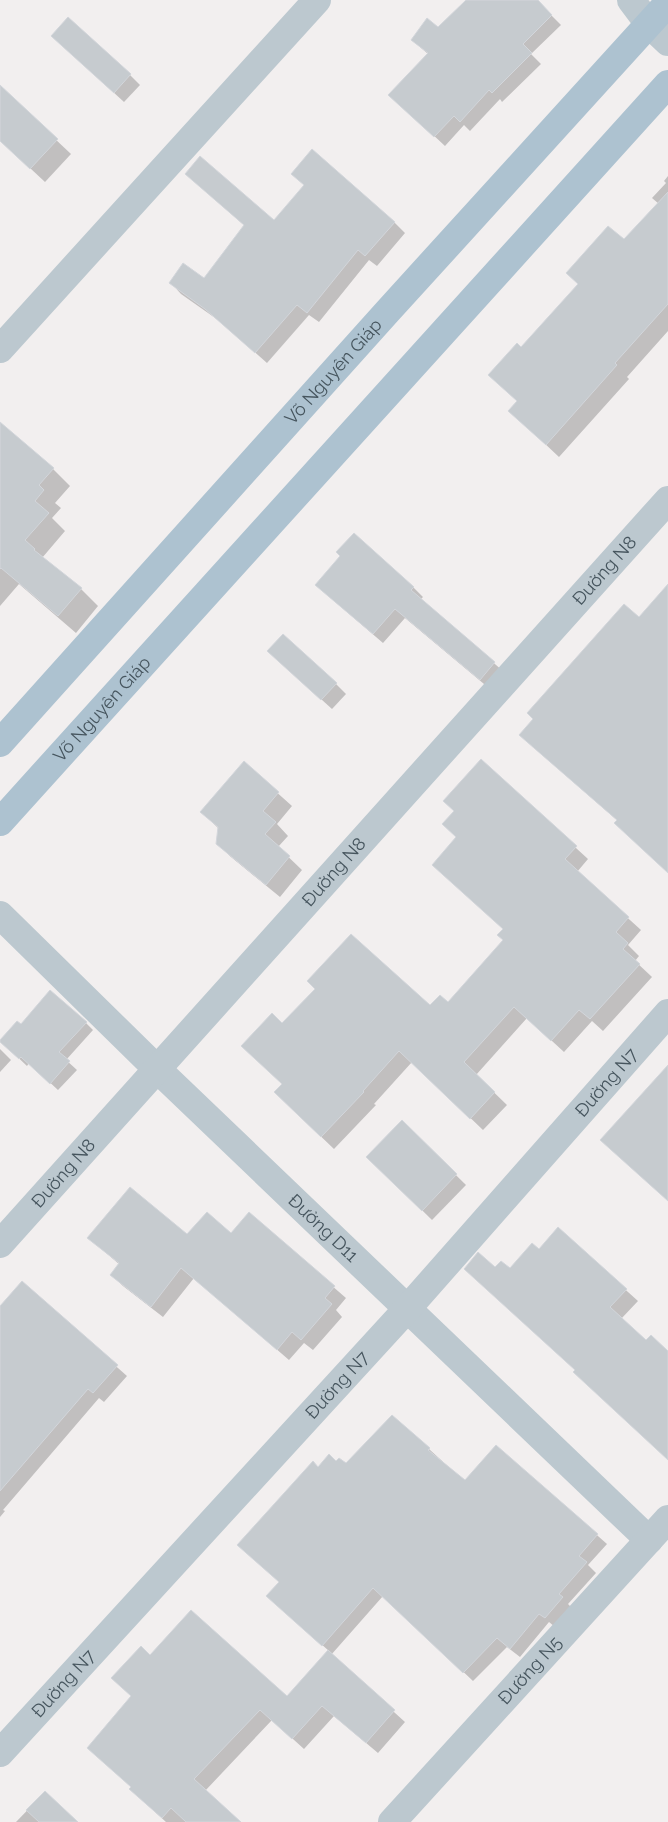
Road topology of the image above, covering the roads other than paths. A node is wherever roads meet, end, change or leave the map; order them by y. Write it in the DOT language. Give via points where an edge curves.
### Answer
graph roads {
  1 [pos="317,0"];
  2 [pos="631,0"];
  3 [pos="668,3"];
  4 [pos="658,33"];
  5 [pos="668,84"];
  6 [pos="0,349"];
  7 [pos="663,514"];
  8 [pos="0,743"];
  9 [pos="0,822"];
  10 [pos="0,915"];
  11 [pos="668,1013"];
  12 [pos="156,1068"];
  13 [pos="0,1244"];
  14 [pos="407,1309"];
  15 [pos="668,1519"];
  16 [pos="649,1540"];
  17 [pos="0,1753"];
  18 [pos="392,1822"];
  1 -- 6 [label="street"];
  2 -- 4 [label="street"];
  3 -- 4 [label="main road, Võ Nguyên Giáp"];
  4 -- 8 [label="main road, Võ Nguyên Giáp" via="387,312"];
  5 -- 9 [label="main road, Võ Nguyên Giáp"];
  7 -- 12 [label="street, Đường N8"];
  10 -- 12 [label="street, Đường D11"];
  11 -- 14 [label="street, Đường N7"];
  12 -- 13 [label="street, Đường N8"];
  12 -- 14 [label="street, Đường D11"];
  14 -- 16 [label="street, Đường D11"];
  14 -- 17 [label="street, Đường N7"];
  15 -- 16 [label="street, Đường N5"];
  16 -- 18 [label="street, Đường N5"];
}
